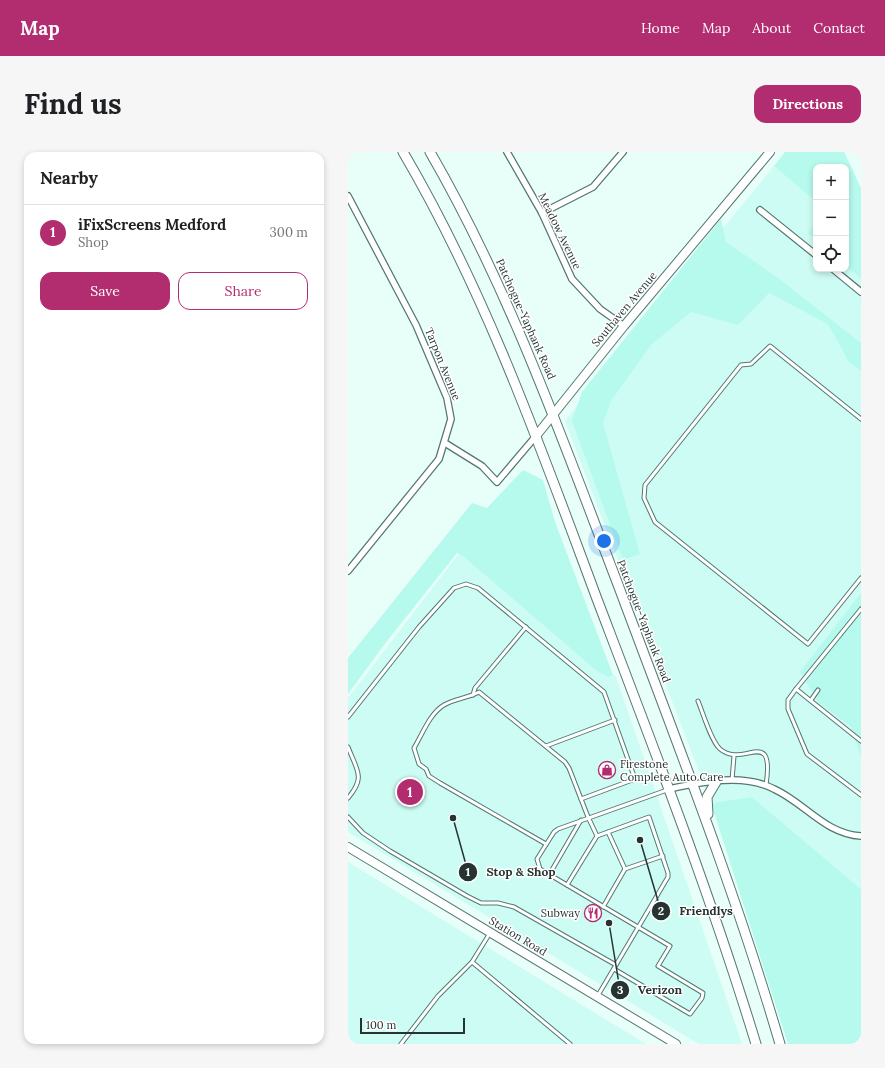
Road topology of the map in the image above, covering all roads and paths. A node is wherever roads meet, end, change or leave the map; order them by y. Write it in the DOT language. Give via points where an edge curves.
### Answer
graph roads {
  1 [pos="403,152"];
  2 [pos="430,152"];
  3 [pos="507,152"];
  4 [pos="623,152"];
  5 [pos="770,152"];
  6 [pos="348,196"];
  7 [pos="760,210"];
  8 [pos="542,213"];
  9 [pos="813,253"];
  10 [pos="837,272"];
  11 [pos="861,292"];
  12 [pos="624,326"];
  13 [pos="553,414"];
  14 [pos="861,419"];
  15 [pos="536,436"];
  16 [pos="445,443"];
  17 [pos="348,570"];
  18 [pos="861,578"];
  19 [pos="861,609"];
  20 [pos="526,628"];
  21 [pos="796,689"];
  22 [pos="818,690"];
  23 [pos="473,695"];
  24 [pos="810,700"];
  25 [pos="698,701"];
  26 [pos="348,717"];
  27 [pos="615,720"];
  28 [pos="861,741"];
  29 [pos="546,746"];
  30 [pos="348,747"];
  31 [pos="734,756"];
  32 [pos="732,781"];
  33 [pos="716,782"];
  34 [pos="692,784"];
  35 [pos="766,785"];
  36 [pos="669,789"];
  37 [pos="861,795"];
  38 [pos="348,798"];
  39 [pos="581,798"];
  40 [pos="348,817"];
  41 [pos="588,817"];
  42 [pos="581,820"];
  43 [pos="608,832"];
  44 [pos="597,836"];
  45 [pos="861,836"];
  46 [pos="713,843"];
  47 [pos="546,844"];
  48 [pos="348,847"];
  49 [pos="663,856"];
  50 [pos="625,869"];
  51 [pos="549,875"];
  52 [pos="567,886"];
  53 [pos="603,906"];
  54 [pos="639,928"];
  55 [pos="490,932"];
  56 [pos="472,962"];
  57 [pos="616,965"];
  58 [pos="614,968"];
  59 [pos="597,996"];
  60 [pos="401,1044"];
  61 [pos="570,1044"];
  62 [pos="676,1044"];
  63 [pos="755,1044"];
  64 [pos="780,1044"];
  1 -- 15 [label="main road" via="481,302"];
  2 -- 13 [label="main road, Patchogue-Yaphank Road" via="492,270"];
  3 -- 8 [label="street, Meadow Avenue"];
  4 -- 8 [label="street" via="593,187"];
  5 -- 12 [label="main road, Southaven Avenue"];
  6 -- 16 [label="street, Tarpon Avenue" via="416,325 447,398 451,419"];
  7 -- 9 [label="street"];
  8 -- 12 [label="street, Meadow Avenue" via="572,279 600,309"];
  10 -- 11 [label="street"];
  12 -- 13 [label="main road, Southaven Avenue"];
  13 -- 15 [label="main road, Southaven Avenue"];
  13 -- 34 [label="main road, Patchogue-Yaphank Road"];
  14 -- 18 [label="lane" via="770,346 751,364 741,365 726,382 645,485 644,498 655,522 808,644"];
  15 -- 16 [label="street, Southaven Avenue" via="497,482 482,466"];
  15 -- 36 [label="main road"];
  16 -- 17 [label="street, Tarpon Avenue" via="439,459"];
  19 -- 21 [label="lane"];
  20 -- 23 [label="lane" via="475,688"];
  20 -- 26 [label="lane" via="478,588 466,584 454,588 419,627"];
  20 -- 27 [label="lane" via="604,692"];
  21 -- 24 [label="lane"];
  21 -- 37 [label="lane" via="788,700 788,709 807,754"];
  22 -- 24 [label="lane"];
  23 -- 29 [label="lane" via="479,692"];
  23 -- 47 [label="lane" via="444,704 436,712 414,748 419,764 426,769 429,776 440,783"];
  24 -- 28 [label="lane"];
  25 -- 31 [label="lane" via="716,743 727,754"];
  27 -- 29 [label="lane"];
  27 -- 39 [label="lane" via="635,779"];
  29 -- 39 [label="lane" via="565,762"];
  30 -- 38 [label="lane" via="359,776 358,786"];
  31 -- 32 [label="lane"];
  31 -- 35 [label="lane" via="762,752 769,767"];
  32 -- 33 [label="street"];
  32 -- 35 [label="street"];
  33 -- 34 [label="street"];
  33 -- 46 [label="main road" via="706,801"];
  34 -- 36 [label="street"];
  34 -- 46 [label="main road, Patchogue-Yaphank Road"];
  35 -- 45 [label="street" via="789,797 829,827 843,834"];
  36 -- 41 [label="lane"];
  36 -- 63 [label="main road" via="743,1000"];
  39 -- 41 [label="lane"];
  40 -- 57 [label="lane" via="363,834 467,896 481,903 498,903 514,907"];
  41 -- 42 [label="lane"];
  41 -- 44 [label="lane"];
  42 -- 47 [label="lane" via="558,829"];
  42 -- 51 [label="lane"];
  43 -- 44 [label="lane"];
  43 -- 49 [label="lane" via="648,817"];
  43 -- 50 [label="lane"];
  44 -- 52 [label="lane"];
  46 -- 64 [label="main road, Patchogue-Yaphank Road"];
  47 -- 51 [label="lane" via="537,863 540,870"];
  48 -- 55 [label="main road, Station Road"];
  49 -- 50 [label="lane"];
  49 -- 54 [label="lane" via="668,877"];
  50 -- 53 [label="lane"];
  51 -- 52 [label="lane"];
  52 -- 53 [label="lane"];
  53 -- 54 [label="lane"];
  54 -- 57 [label="lane"];
  54 -- 58 [label="lane" via="670,946 658,966 703,993 702,998 690,1014"];
  55 -- 56 [label="lane"];
  55 -- 59 [label="main road, Station Road"];
  56 -- 60 [label="lane" via="438,996"];
  56 -- 61 [label="lane"];
  57 -- 58 [label="lane"];
  58 -- 59 [label="lane"];
  59 -- 62 [label="main road, Station Road"];
}
